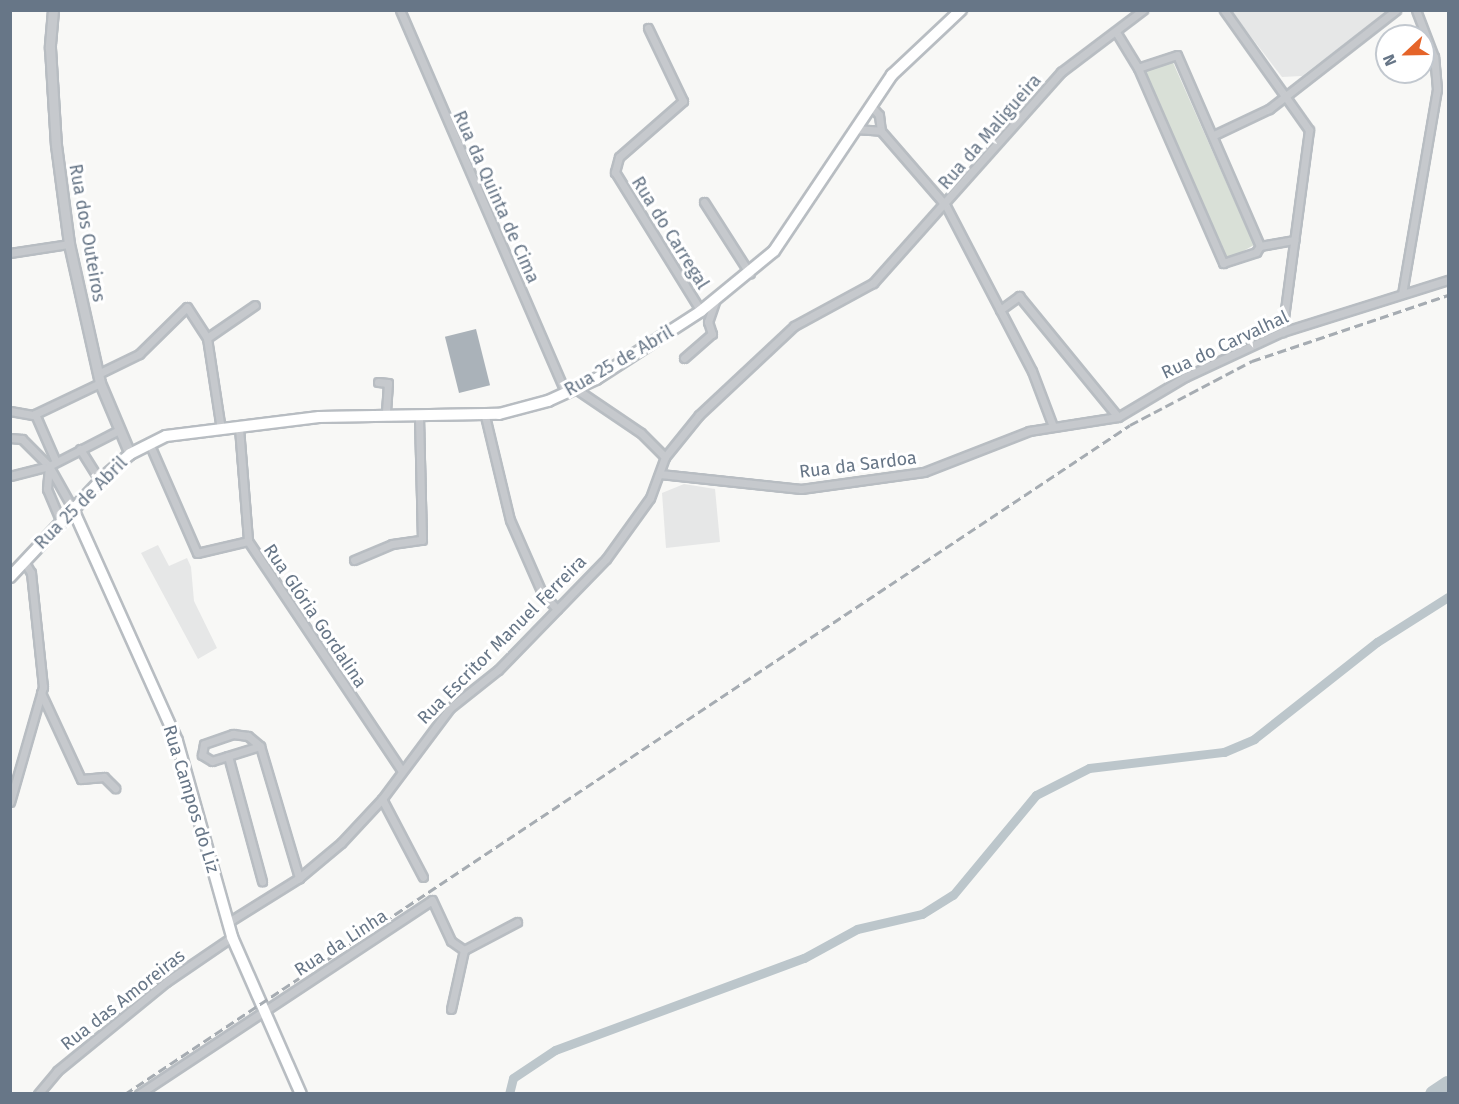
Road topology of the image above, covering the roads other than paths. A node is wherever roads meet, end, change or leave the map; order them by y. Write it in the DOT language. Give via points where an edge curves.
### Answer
graph roads {
  1 [pos="53,10"];
  2 [pos="400,10"];
  3 [pos="1143,10"];
  4 [pos="1224,10"];
  5 [pos="1396,10"];
  6 [pos="1416,10"];
  7 [pos="961,11"];
  8 [pos="648,28"];
  9 [pos="1116,32"];
  10 [pos="1138,68"];
  11 [pos="1286,93"];
  12 [pos="690,97"];
  13 [pos="683,101"];
  14 [pos="870,105"];
  15 [pos="855,129"];
  16 [pos="881,131"];
  17 [pos="1214,135"];
  18 [pos="704,202"];
  19 [pos="946,207"];
  20 [pos="1294,240"];
  21 [pos="69,244"];
  22 [pos="1260,246"];
  23 [pos="10,253"];
  24 [pos="750,274"];
  25 [pos="1449,280"];
  26 [pos="1402,294"];
  27 [pos="716,299"];
  28 [pos="255,304"];
  29 [pos="1000,310"];
  30 [pos="701,311"];
  31 [pos="1282,332"];
  32 [pos="207,338"];
  33 [pos="684,358"];
  34 [pos="99,379"];
  35 [pos="378,382"];
  36 [pos="571,391"];
  37 [pos="10,411"];
  38 [pos="35,414"];
  39 [pos="419,414"];
  40 [pos="386,415"];
  41 [pos="485,416"];
  42 [pos="1118,417"];
  43 [pos="1052,424"];
  44 [pos="239,428"];
  45 [pos="221,429"];
  46 [pos="119,430"];
  47 [pos="10,438"];
  48 [pos="149,443"];
  49 [pos="80,448"];
  50 [pos="130,454"];
  51 [pos="665,457"];
  52 [pos="52,464"];
  53 [pos="660,474"];
  54 [pos="10,476"];
  55 [pos="100,481"];
  56 [pos="72,507"];
  57 [pos="60,519"];
  58 [pos="248,542"];
  59 [pos="354,560"];
  60 [pos="24,561"];
  61 [pos="11,576"];
  62 [pos="557,609"];
  63 [pos="41,693"];
  64 [pos="260,746"];
  65 [pos="228,756"];
  66 [pos="402,771"];
  67 [pos="115,788"];
  68 [pos="382,799"];
  69 [pos="10,802"];
  70 [pos="423,877"];
  71 [pos="299,878"];
  72 [pos="262,881"];
  73 [pos="517,921"];
  74 [pos="227,923"];
  75 [pos="232,937"];
  76 [pos="464,950"];
  77 [pos="451,1009"];
  78 [pos="265,1010"];
  79 [pos="38,1094"];
  80 [pos="139,1094"];
  81 [pos="301,1094"];
  1 -- 21 [label="street, Rua dos Outeiros" via="50,48 55,135"];
  2 -- 36 [label="street, Rua da Quinta de Cima"];
  3 -- 9 [label="street, Rua da Maligueira"];
  4 -- 11 [label="street"];
  5 -- 11 [label="street"];
  6 -- 26 [label="street" via="1434,57 1437,89"];
  7 -- 14 [label="main road, Rua 25 de Abril" via="914,50"];
  8 -- 13 [label="street"];
  9 -- 10 [label="street"];
  9 -- 19 [label="street, Rua da Maligueira" via="1046,89"];
  10 -- 17 [label="street" via="1175,53"];
  10 -- 22 [label="street" via="1223,263"];
  11 -- 17 [label="street" via="1269,110"];
  11 -- 20 [label="street" via="1310,130"];
  12 -- 13 [label="street, Rua do Carregal"];
  13 -- 30 [label="street, Rua do Carregal" via="619,157 615,172"];
  14 -- 15 [label="main road, Rua 25 de Abril"];
  14 -- 16 [label="street" via="879,115"];
  15 -- 16 [label="street"];
  15 -- 24 [label="main road, Rua 25 de Abril" via="789,232"];
  16 -- 19 [label="street"];
  17 -- 22 [label="street"];
  18 -- 24 [label="street"];
  19 -- 29 [label="street"];
  19 -- 51 [label="street, Rua da Maligueira" via="873,283 815,312 774,343 699,415"];
  20 -- 22 [label="street"];
  20 -- 31 [label="street"];
  21 -- 23 [label="street"];
  21 -- 34 [label="street, Rua dos Outeiros"];
  24 -- 27 [label="main road, Rua 25 de Abril"];
  25 -- 26 [label="street, Rua do Carvalhal"];
  26 -- 31 [label="street, Rua do Carvalhal"];
  27 -- 30 [label="main road, Rua 25 de Abril"];
  27 -- 33 [label="street" via="708,322 712,334"];
  28 -- 32 [label="street"];
  29 -- 42 [label="street" via="1019,296"];
  29 -- 43 [label="street" via="1032,371"];
  30 -- 36 [label="main road, Rua 25 de Abril"];
  31 -- 42 [label="street, Rua do Carvalhal" via="1185,377"];
  32 -- 34 [label="street" via="187,307 139,354"];
  32 -- 45 [label="street"];
  34 -- 38 [label="street"];
  34 -- 46 [label="street, Rua dos Outeiros"];
  35 -- 40 [label="street" via="388,383"];
  36 -- 41 [label="main road, Rua 25 de Abril"];
  36 -- 51 [label="street" via="641,433"];
  37 -- 38 [label="street"];
  38 -- 52 [label="street"];
  39 -- 40 [label="main road, Rua 25 de Abril"];
  39 -- 41 [label="main road, Rua 25 de Abril"];
  39 -- 59 [label="street" via="422,540 392,544"];
  40 -- 44 [label="main road, Rua 25 de Abril"];
  41 -- 62 [label="street" via="510,520 542,592"];
  42 -- 43 [label="street, Rua do Carvalhal"];
  43 -- 53 [label="street, Rua da Sardoa" via="932,470 867,482 778,489"];
  44 -- 45 [label="main road, Rua 25 de Abril"];
  44 -- 58 [label="street, Rua Glória Gordalina"];
  45 -- 48 [label="main road, Rua 25 de Abril" via="176,434"];
  46 -- 49 [label="street"];
  46 -- 50 [label="street, Rua dos Outeiros"];
  47 -- 52 [label="street" via="22,439"];
  48 -- 50 [label="main road, Rua 25 de Abril"];
  48 -- 58 [label="street" via="197,553"];
  49 -- 52 [label="street"];
  49 -- 55 [label="street"];
  50 -- 55 [label="main road, Rua 25 de Abril"];
  51 -- 53 [label="street, Rua Escritor Manuel Ferreira"];
  52 -- 54 [label="street"];
  52 -- 56 [label="street"];
  52 -- 57 [label="street" via="47,489"];
  53 -- 62 [label="street, Rua Escritor Manuel Ferreira" via="626,536"];
  55 -- 56 [label="main road, Rua 25 de Abril"];
  56 -- 57 [label="main road, Rua 25 de Abril"];
  56 -- 74 [label="main road, Rua Campos do Liz" via="177,741"];
  57 -- 60 [label="main road, Rua 25 de Abril"];
  58 -- 66 [label="street, Rua Glória Gordalina"];
  60 -- 61 [label="main road, Rua 25 de Abril"];
  60 -- 63 [label="street" via="31,573"];
  62 -- 66 [label="street, Rua Escritor Manuel Ferreira" via="498,670 450,708"];
  63 -- 67 [label="street" via="81,779 104,777"];
  63 -- 69 [label="street"];
  64 -- 65 [label="street"];
  64 -- 65 [label="street" via="238,734 202,747 207,761"];
  64 -- 71 [label="street"];
  65 -- 72 [label="street"];
  66 -- 68 [label="street, Rua Escritor Manuel Ferreira"];
  68 -- 70 [label="street"];
  68 -- 71 [label="street, Rua Escritor Manuel Ferreira"];
  71 -- 74 [label="street, Rua Escritor Manuel Ferreira"];
  73 -- 76 [label="street"];
  74 -- 75 [label="main road, Rua Campos do Liz"];
  75 -- 78 [label="main road, Rua Campos do Liz"];
  75 -- 79 [label="street, Rua das Amoreiras" via="166,982 57,1071"];
  76 -- 77 [label="street"];
  76 -- 78 [label="street, Rua da Linha" via="452,941 432,900"];
  78 -- 80 [label="street, Rua da Linha"];
  78 -- 81 [label="main road, Rua Campos do Liz"];
}
